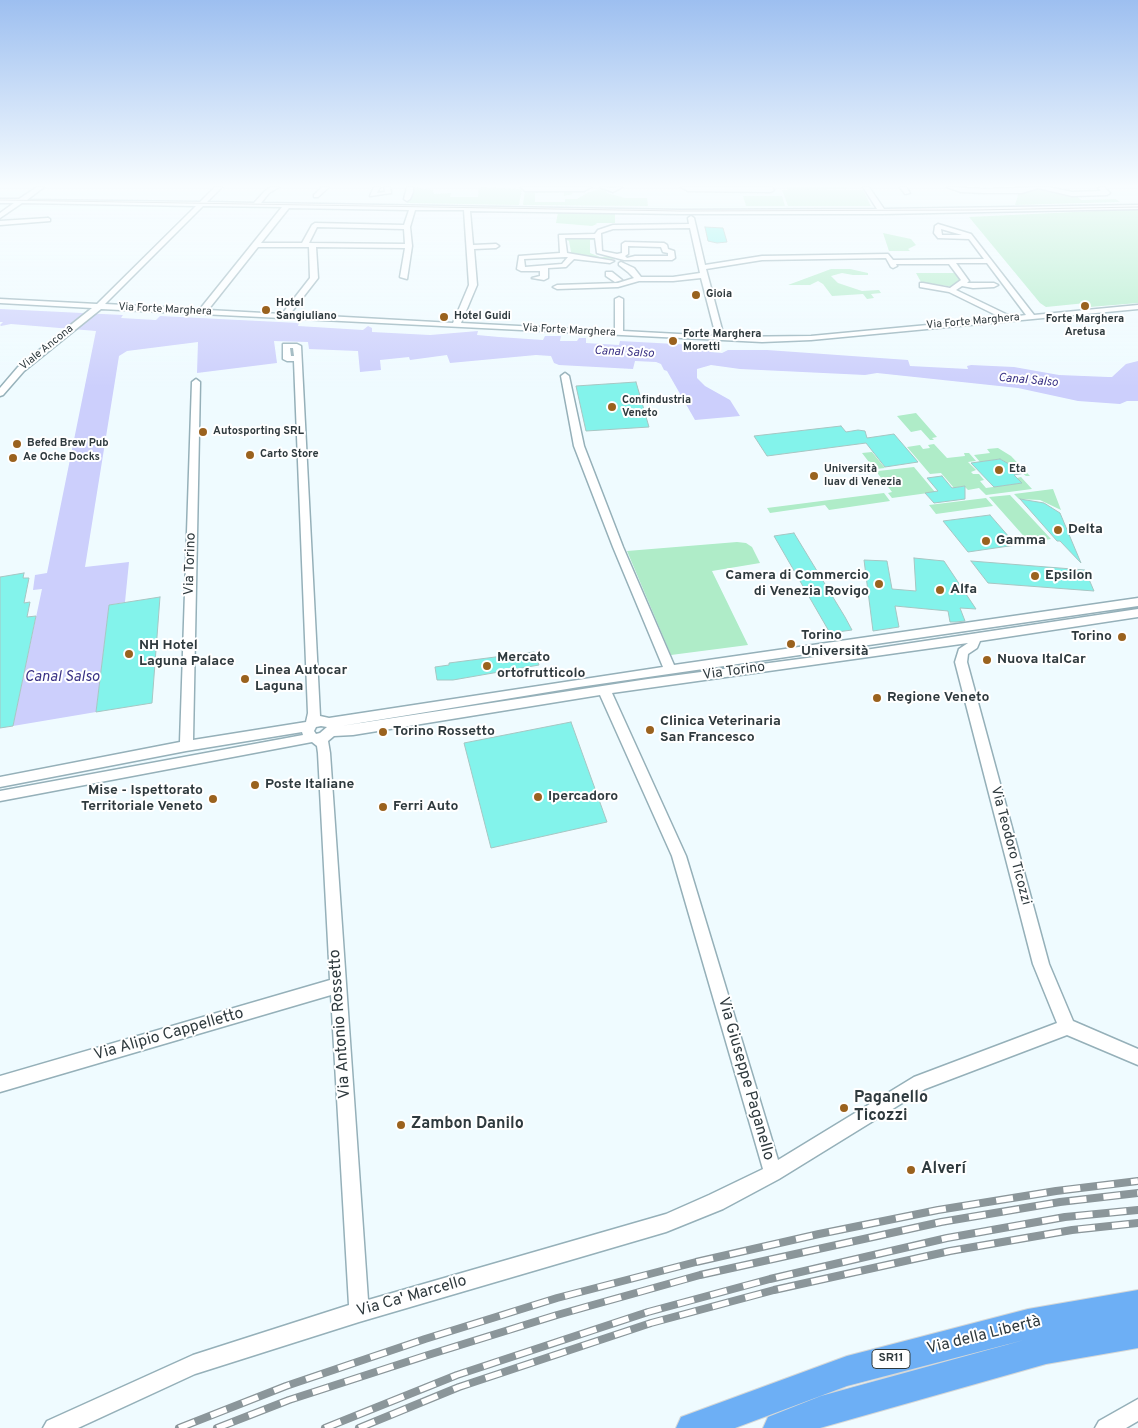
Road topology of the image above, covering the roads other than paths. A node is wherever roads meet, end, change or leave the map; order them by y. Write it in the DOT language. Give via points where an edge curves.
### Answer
graph roads {
  1 [pos="151,254"];
  2 [pos="248,254"];
  3 [pos="310,254"];
  4 [pos="408,254"];
  5 [pos="471,254"];
  6 [pos="602,254"];
  7 [pos="625,254"];
  8 [pos="671,254"];
  9 [pos="700,254"];
  10 [pos="983,254"];
  11 [pos="569,256"];
  12 [pos="950,261"];
  13 [pos="989,261"];
  14 [pos="625,262"];
  15 [pos="544,267"];
  16 [pos="658,270"];
  17 [pos="704,271"];
  18 [pos="609,274"];
  19 [pos="404,277"];
  20 [pos="536,278"];
  21 [pos="639,279"];
  22 [pos="659,279"];
  23 [pos="618,282"];
  24 [pos="961,284"];
  25 [pos="994,285"];
  26 [pos="923,286"];
  27 [pos="558,287"];
  28 [pos="951,290"];
  29 [pos="0,301"];
  30 [pos="1138,307"];
  31 [pos="96,309"];
  32 [pos="202,312"];
  33 [pos="1000,313"];
  34 [pos="1029,314"];
  35 [pos="284,316"];
  36 [pos="1011,318"];
  37 [pos="456,325"];
  38 [pos="619,334"];
  39 [pos="721,339"];
  40 [pos="298,358"];
  41 [pos="565,376"];
  42 [pos="196,382"];
  43 [pos="0,393"];
  44 [pos="1138,602"];
  45 [pos="1138,612"];
  46 [pos="975,637"];
  47 [pos="937,643"];
  48 [pos="961,662"];
  49 [pos="670,670"];
  50 [pos="604,690"];
  51 [pos="318,727"];
  52 [pos="186,746"];
  53 [pos="0,782"];
  54 [pos="0,796"];
  55 [pos="339,985"];
  56 [pos="1067,1027"];
  57 [pos="1138,1058"];
  58 [pos="0,1084"];
  59 [pos="773,1173"];
  60 [pos="1138,1296"];
  61 [pos="1138,1305"];
  62 [pos="359,1312"];
  63 [pos="1099,1325"];
  64 [pos="1138,1333"];
  65 [pos="1138,1340"];
  66 [pos="1138,1408"];
  67 [pos="54,1428"];
  68 [pos="692,1428"];
  69 [pos="779,1428"];
  70 [pos="1106,1428"];
  1 -- 31 [label="street, Viale Ancona"];
  2 -- 32 [label="street"];
  3 -- 35 [label="street" via="314,278"];
  4 -- 19 [label="street"];
  5 -- 37 [label="street" via="473,285"];
  6 -- 14 [label="street"];
  7 -- 14 [label="street"];
  8 -- 14 [label="street" via="672,259 635,258"];
  9 -- 17 [label="street"];
  10 -- 13 [label="street"];
  11 -- 14 [label="street"];
  11 -- 15 [label="street" via="564,266"];
  11 -- 15 [label="street" via="521,257 524,269"];
  12 -- 13 [label="street"];
  12 -- 17 [label="street" via="892,264 888,256 762,258"];
  12 -- 24 [label="street" via="965,281"];
  13 -- 34 [label="street"];
  14 -- 21 [label="street"];
  15 -- 20 [label="street" via="544,278"];
  16 -- 22 [label="street"];
  17 -- 22 [label="street"];
  17 -- 39 [label="street"];
  18 -- 23 [label="street"];
  21 -- 22 [label="street"];
  21 -- 23 [label="street"];
  23 -- 27 [label="street"];
  23 -- 38 [label="street"];
  24 -- 25 [label="street"];
  24 -- 28 [label="street"];
  26 -- 28 [label="street"];
  28 -- 33 [label="street"];
  29 -- 31 [label="street, Via Forte Marghera"];
  30 -- 34 [label="street, Via Forte Marghera"];
  31 -- 32 [label="street, Via Forte Marghera"];
  31 -- 43 [label="street, Viale Ancona" via="21,369"];
  32 -- 35 [label="street, Via Forte Marghera"];
  33 -- 34 [label="street" via="1001,308 1008,307"];
  33 -- 36 [label="street"];
  34 -- 36 [label="street, Via Forte Marghera"];
  35 -- 37 [label="street, Via Forte Marghera"];
  36 -- 39 [label="street, Via Forte Marghera" via="811,338"];
  37 -- 38 [label="street, Via Forte Marghera"];
  38 -- 39 [label="street, Via Forte Marghera"];
  40 -- 51 [label="street"];
  41 -- 49 [label="street" via="580,446"];
  42 -- 52 [label="street, Via Torino"];
  44 -- 49 [label="street, Via Torino"];
  45 -- 46 [label="street, Via Torino"];
  46 -- 47 [label="street, Via Torino"];
  46 -- 48 [label="street" via="973,645 963,652"];
  47 -- 48 [label="street"];
  47 -- 50 [label="street, Via Torino"];
  48 -- 56 [label="street, Via Teodoro Ticozzi" via="1041,964"];
  49 -- 51 [label="street, Via Torino"];
  50 -- 51 [label="street, Via Torino" via="362,729"];
  50 -- 59 [label="street, Via Giuseppe Paganello" via="679,856"];
  51 -- 52 [label="street, Via Torino"];
  51 -- 54 [label="street, Via Torino" via="303,740"];
  51 -- 55 [label="street, Via Antonio Rossetto" via="323,744"];
  52 -- 53 [label="street, Via Torino"];
  55 -- 58 [label="street, Via Alipio Cappelletto"];
  55 -- 62 [label="street, Via Antonio Rossetto"];
  56 -- 57 [label="street"];
  56 -- 59 [label="street, Via Giuseppe Paganello" via="920,1083"];
  59 -- 62 [label="street, Via Ca' Marcello" via="666,1223"];
  60 -- 63 [label="highway"];
  61 -- 63 [label="highway, Via della Libertà / SR11"];
  62 -- 67 [label="street, Via Ca' Marcello" via="193,1365"];
  63 -- 64 [label="highway, Via della Libertà / SR11"];
  63 -- 65 [label="highway"];
  63 -- 68 [label="highway, Via della Libertà / SR11" via="1028,1324 847,1371"];
  63 -- 69 [label="highway, Via della Libertà / SR11" via="1046,1349 821,1412"];
  66 -- 70 [label="street"];
}
